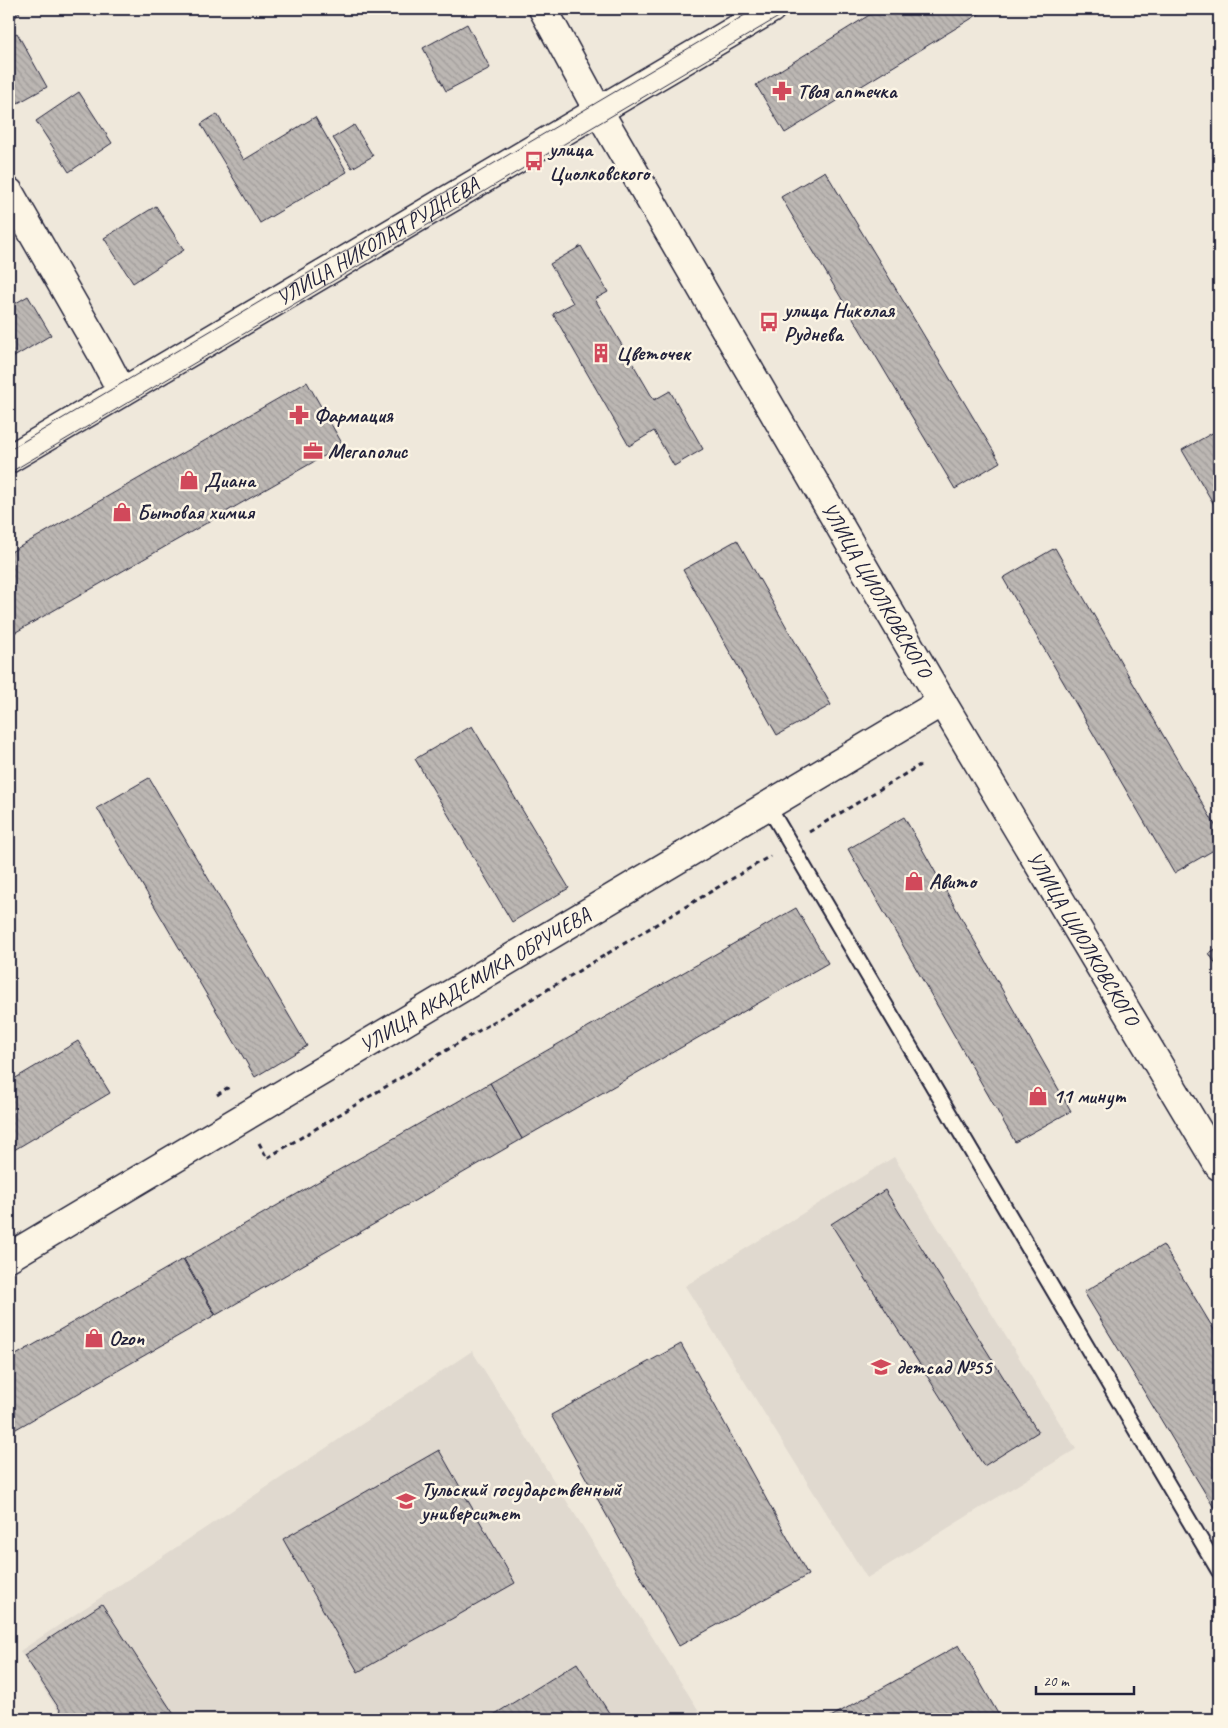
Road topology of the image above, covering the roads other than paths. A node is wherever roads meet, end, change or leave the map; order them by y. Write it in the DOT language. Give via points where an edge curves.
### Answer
graph roads {
  1 [pos="543,9"];
  2 [pos="771,9"];
  3 [pos="599,110"];
  4 [pos="9,192"];
  5 [pos="122,392"];
  6 [pos="9,459"];
  7 [pos="942,702"];
  8 [pos="768,806"];
  9 [pos="1219,1166"];
  10 [pos="9,1257"];
  11 [pos="1219,1571"];
  1 -- 3 [label="street, УЛИЦА ЦИОЛКОВСКОГО"];
  2 -- 3 [label="street, УЛИЦА НИКОЛАЯ РУДНЕВА"];
  3 -- 5 [label="street, УЛИЦА НИКОЛАЯ РУДНЕВА"];
  3 -- 7 [label="street, УЛИЦА ЦИОЛКОВСКОГО"];
  4 -- 5 [label="street"];
  5 -- 6 [label="street, УЛИЦА НИКОЛАЯ РУДНЕВА"];
  7 -- 8 [label="street, УЛИЦА АКАДЕМИКА ОБРУЧЕВА"];
  7 -- 9 [label="street, УЛИЦА ЦИОЛКОВСКОГО"];
  8 -- 10 [label="street, УЛИЦА АКАДЕМИКА ОБРУЧЕВА"];
  8 -- 11 [label="lane"];
}
